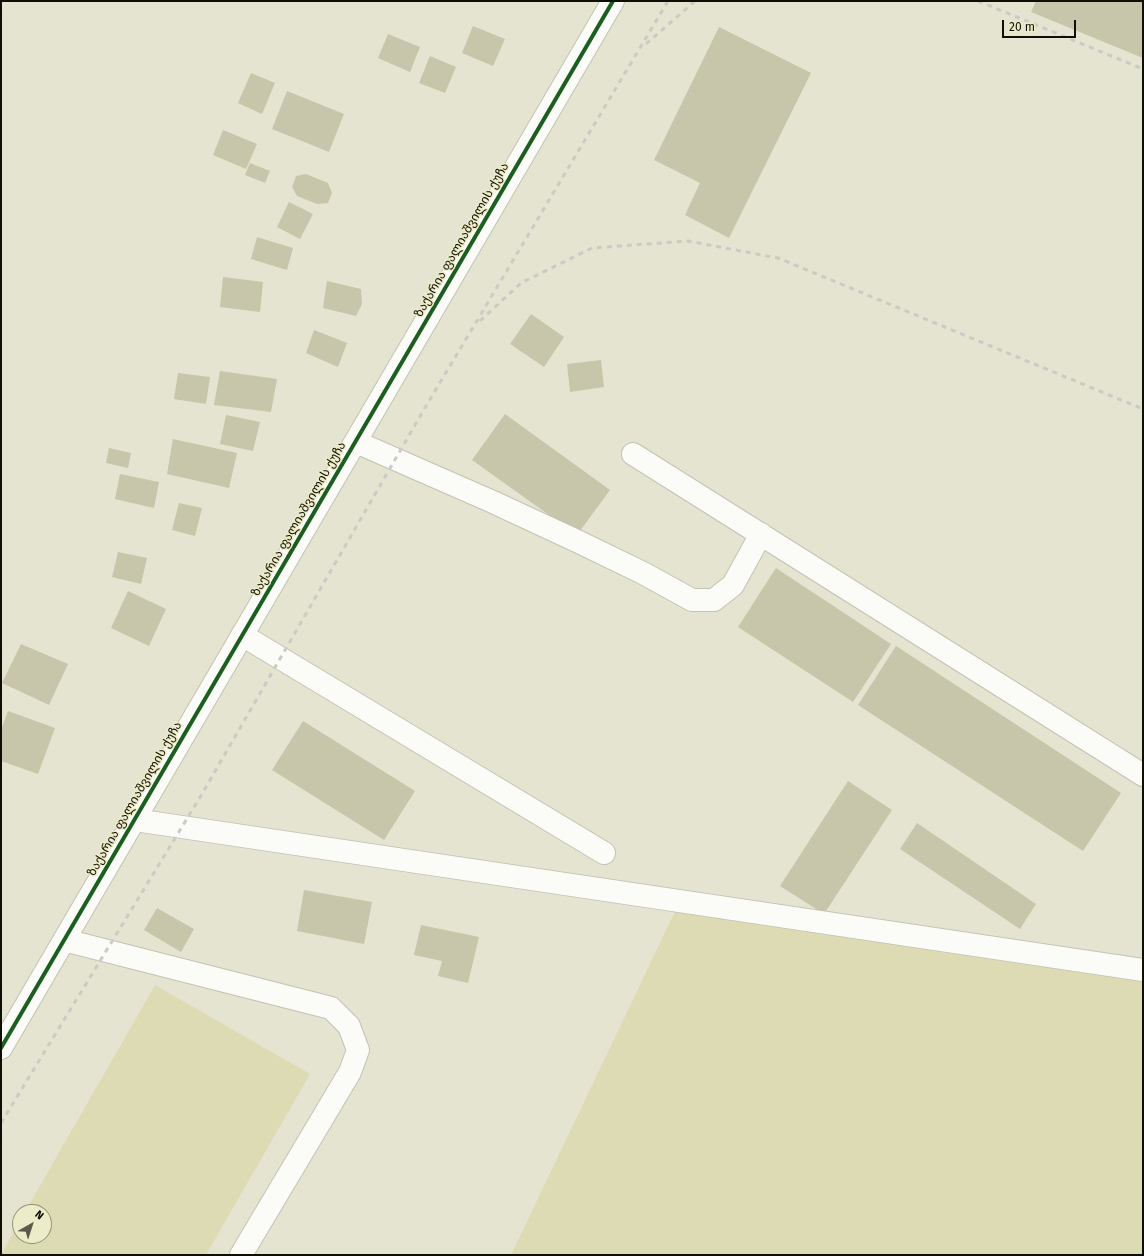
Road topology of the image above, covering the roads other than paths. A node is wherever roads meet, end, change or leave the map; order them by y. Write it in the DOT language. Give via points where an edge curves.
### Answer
graph roads {
  1 [pos="613,1"];
  2 [pos="356,442"];
  3 [pos="633,454"];
  4 [pos="761,534"];
  5 [pos="242,635"];
  6 [pos="1143,776"];
  7 [pos="135,820"];
  8 [pos="604,853"];
  9 [pos="64,940"];
  10 [pos="1143,970"];
  11 [pos="1,1048"];
  12 [pos="241,1255"];
  1 -- 2 [label="street, ზაქარია ფალიაშვილის ქუჩა"];
  2 -- 4 [label="street" via="572,539 692,600 714,600 733,585"];
  2 -- 5 [label="street, ზაქარია ფალიაშვილის ქუჩა"];
  3 -- 4 [label="street"];
  4 -- 6 [label="street"];
  5 -- 7 [label="street, ზაქარია ფალიაშვილის ქუჩა"];
  5 -- 8 [label="street"];
  7 -- 9 [label="street, ზაქარია ფალიაშვილის ქუჩა"];
  7 -- 10 [label="street"];
  9 -- 11 [label="street, ზაქარია ფალიაშვილის ქუჩა"];
  9 -- 12 [label="street" via="331,1008 349,1026 358,1050 350,1072"];
}
